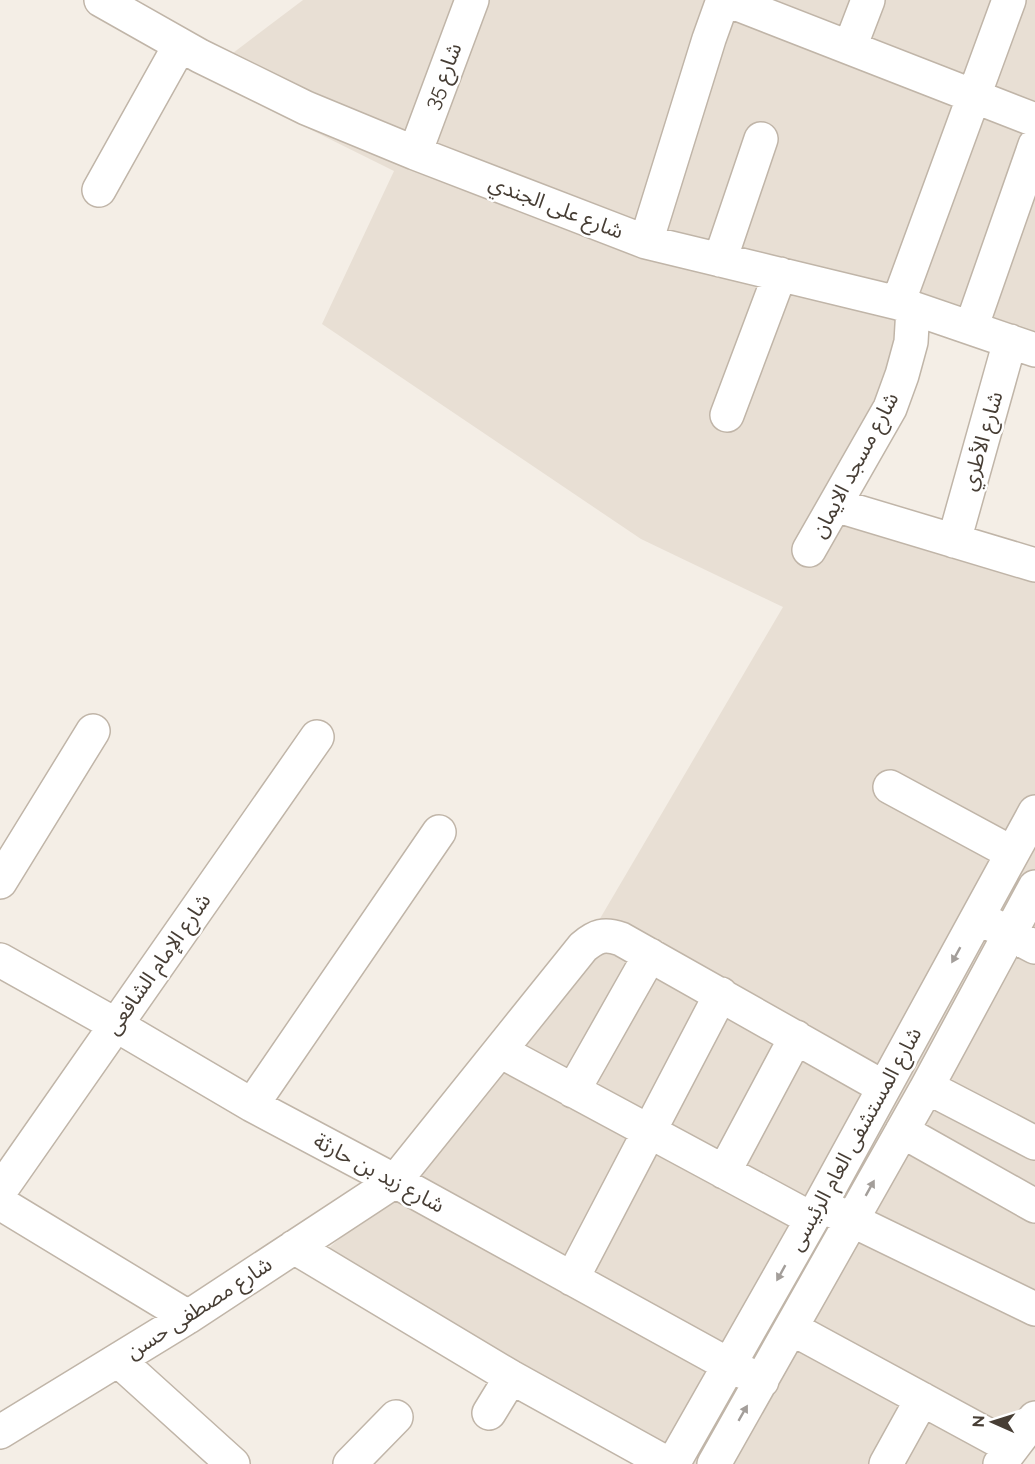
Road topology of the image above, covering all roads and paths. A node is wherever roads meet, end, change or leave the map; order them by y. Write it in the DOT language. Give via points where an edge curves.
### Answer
graph roads {
  1 [pos="101,0"];
  2 [pos="472,0"];
  3 [pos="725,0"];
  4 [pos="868,0"];
  5 [pos="1009,0"];
  6 [pos="180,45"];
  7 [pos="850,47"];
  8 [pos="974,96"];
  9 [pos="1035,120"];
  10 [pos="761,139"];
  11 [pos="1035,145"];
  12 [pos="415,153"];
  13 [pos="99,190"];
  14 [pos="646,242"];
  15 [pos="720,260"];
  16 [pos="780,274"];
  17 [pos="905,305"];
  18 [pos="971,328"];
  19 [pos="1023,346"];
  20 [pos="727,415"];
  21 [pos="835,505"];
  22 [pos="954,541"];
  23 [pos="809,550"];
  24 [pos="1035,566"];
  25 [pos="93,731"];
  26 [pos="317,737"];
  27 [pos="890,787"];
  28 [pos="1035,812"];
  29 [pos="439,832"];
  30 [pos="1009,859"];
  31 [pos="1035,881"];
  32 [pos="0,882"];
  33 [pos="1035,886"];
  34 [pos="977,917"];
  35 [pos="1022,941"];
  36 [pos="650,955"];
  37 [pos="0,960"];
  38 [pos="721,994"];
  39 [pos="116,1025"];
  40 [pos="796,1037"];
  41 [pos="500,1052"];
  42 [pos="883,1087"];
  43 [pos="927,1087"];
  44 [pos="573,1091"];
  45 [pos="252,1105"];
  46 [pos="648,1131"];
  47 [pos="902,1131"];
  48 [pos="1035,1143"];
  49 [pos="724,1172"];
  50 [pos="395,1181"];
  51 [pos="0,1191"];
  52 [pos="0,1203"];
  53 [pos="1035,1206"];
  54 [pos="816,1212"];
  55 [pos="852,1220"];
  56 [pos="294,1247"];
  57 [pos="572,1279"];
  58 [pos="1035,1309"];
  59 [pos="188,1317"];
  60 [pos="791,1328"];
  61 [pos="118,1360"];
  62 [pos="729,1365"];
  63 [pos="511,1377"];
  64 [pos="762,1381"];
  65 [pos="922,1399"];
  66 [pos="489,1413"];
  67 [pos="396,1417"];
  68 [pos="1035,1418"];
  69 [pos="0,1432"];
  70 [pos="1006,1456"];
  71 [pos="233,1464"];
  72 [pos="350,1464"];
  73 [pos="668,1464"];
  74 [pos="673,1464"];
  75 [pos="714,1464"];
  76 [pos="886,1464"];
  1 -- 6 [label="street, شارع على الجندي"];
  2 -- 12 [label="street, شارع 35"];
  3 -- 7 [label="street"];
  3 -- 14 [label="street" via="705,50"];
  4 -- 7 [label="street"];
  5 -- 8 [label="street, شارع مسجد الايمان"];
  6 -- 12 [label="street, شارع على الجندي" via="306,108"];
  6 -- 13 [label="street"];
  7 -- 8 [label="street"];
  8 -- 9 [label="street"];
  8 -- 17 [label="street, شارع مسجد الايمان"];
  10 -- 15 [label="street"];
  11 -- 18 [label="street"];
  12 -- 14 [label="street, شارع على الجندي"];
  14 -- 15 [label="street, شارع على الجندي"];
  15 -- 16 [label="street, شارع على الجندي"];
  16 -- 17 [label="street, شارع على الجندي"];
  16 -- 20 [label="street"];
  17 -- 18 [label="street, شارع على الجندي"];
  17 -- 21 [label="street, شارع مسجد الايمان" via="911,342 902,375 890,408"];
  18 -- 19 [label="street, شارع على الجندي"];
  19 -- 22 [label="street, شارع الأطري"];
  21 -- 22 [label="street"];
  21 -- 23 [label="street, شارع مسجد الايمان"];
  22 -- 24 [label="street"];
  25 -- 32 [label="street"];
  26 -- 39 [label="street, شارع الإمام الشافعى"];
  27 -- 30 [label="street"];
  28 -- 30 [label="street, شارع المستشفى العام الرئيسى"];
  29 -- 45 [label="street"];
  30 -- 31 [label="street"];
  30 -- 34 [label="street, شارع المستشفى العام الرئيسى"];
  33 -- 35 [label="street, شارع المستشفى العام الرئيسى"];
  34 -- 35 [label="street"];
  34 -- 42 [label="street, شارع المستشفى العام الرئيسى, one-way"];
  35 -- 43 [label="street, شارع المستشفى العام الرئيسى"];
  36 -- 38 [label="street, شارع مصطفى حسن"];
  36 -- 41 [label="street, شارع مصطفى حسن" via="612,935 602,934 593,939"];
  36 -- 44 [label="street"];
  37 -- 39 [label="street, شارع زيد بن حارثة"];
  38 -- 40 [label="street, شارع مصطفى حسن"];
  38 -- 46 [label="street"];
  39 -- 45 [label="street, شارع زيد بن حارثة"];
  39 -- 51 [label="street, شارع الإمام الشافعى"];
  40 -- 42 [label="street, شارع مصطفى حسن"];
  40 -- 49 [label="street"];
  41 -- 44 [label="street"];
  41 -- 50 [label="street, شارع مصطفى حسن"];
  42 -- 54 [label="street, شارع المستشفى العام الرئيسى"];
  43 -- 47 [label="street, شارع المستشفى العام الرئيسى"];
  43 -- 48 [label="street"];
  44 -- 46 [label="street"];
  45 -- 50 [label="street, شارع زيد بن حارثة"];
  46 -- 49 [label="street"];
  46 -- 57 [label="street"];
  47 -- 53 [label="street"];
  55 -- 47 [label="street, شارع المستشفى العام الرئيسى, one-way"];
  49 -- 54 [label="street"];
  50 -- 56 [label="street, شارع مصطفى حسن"];
  50 -- 57 [label="street, شارع زيد بن حارثة"];
  52 -- 59 [label="street"];
  54 -- 55 [label="street"];
  54 -- 62 [label="street, شارع المستشفى العام الرئيسى, one-way"];
  55 -- 58 [label="street"];
  55 -- 60 [label="street, شارع المستشفى العام الرئيسى"];
  56 -- 59 [label="street, شارع مصطفى حسن"];
  56 -- 63 [label="street"];
  57 -- 62 [label="street, شارع زيد بن حارثة"];
  59 -- 61 [label="street, شارع مصطفى حسن"];
  60 -- 64 [label="street, شارع المستشفى العام الرئيسى"];
  60 -- 65 [label="street"];
  61 -- 69 [label="street, شارع مصطفى حسن"];
  61 -- 71 [label="street"];
  62 -- 64 [label="street, شارع زيد بن حارثة"];
  62 -- 74 [label="street, شارع المستشفى العام الرئيسى"];
  63 -- 66 [label="street"];
  63 -- 73 [label="street"];
  75 -- 64 [label="street, شارع المستشفى العام الرئيسى, one-way"];
  65 -- 70 [label="street"];
  65 -- 76 [label="street"];
  67 -- 72 [label="street"];
  68 -- 70 [label="street"];
}
